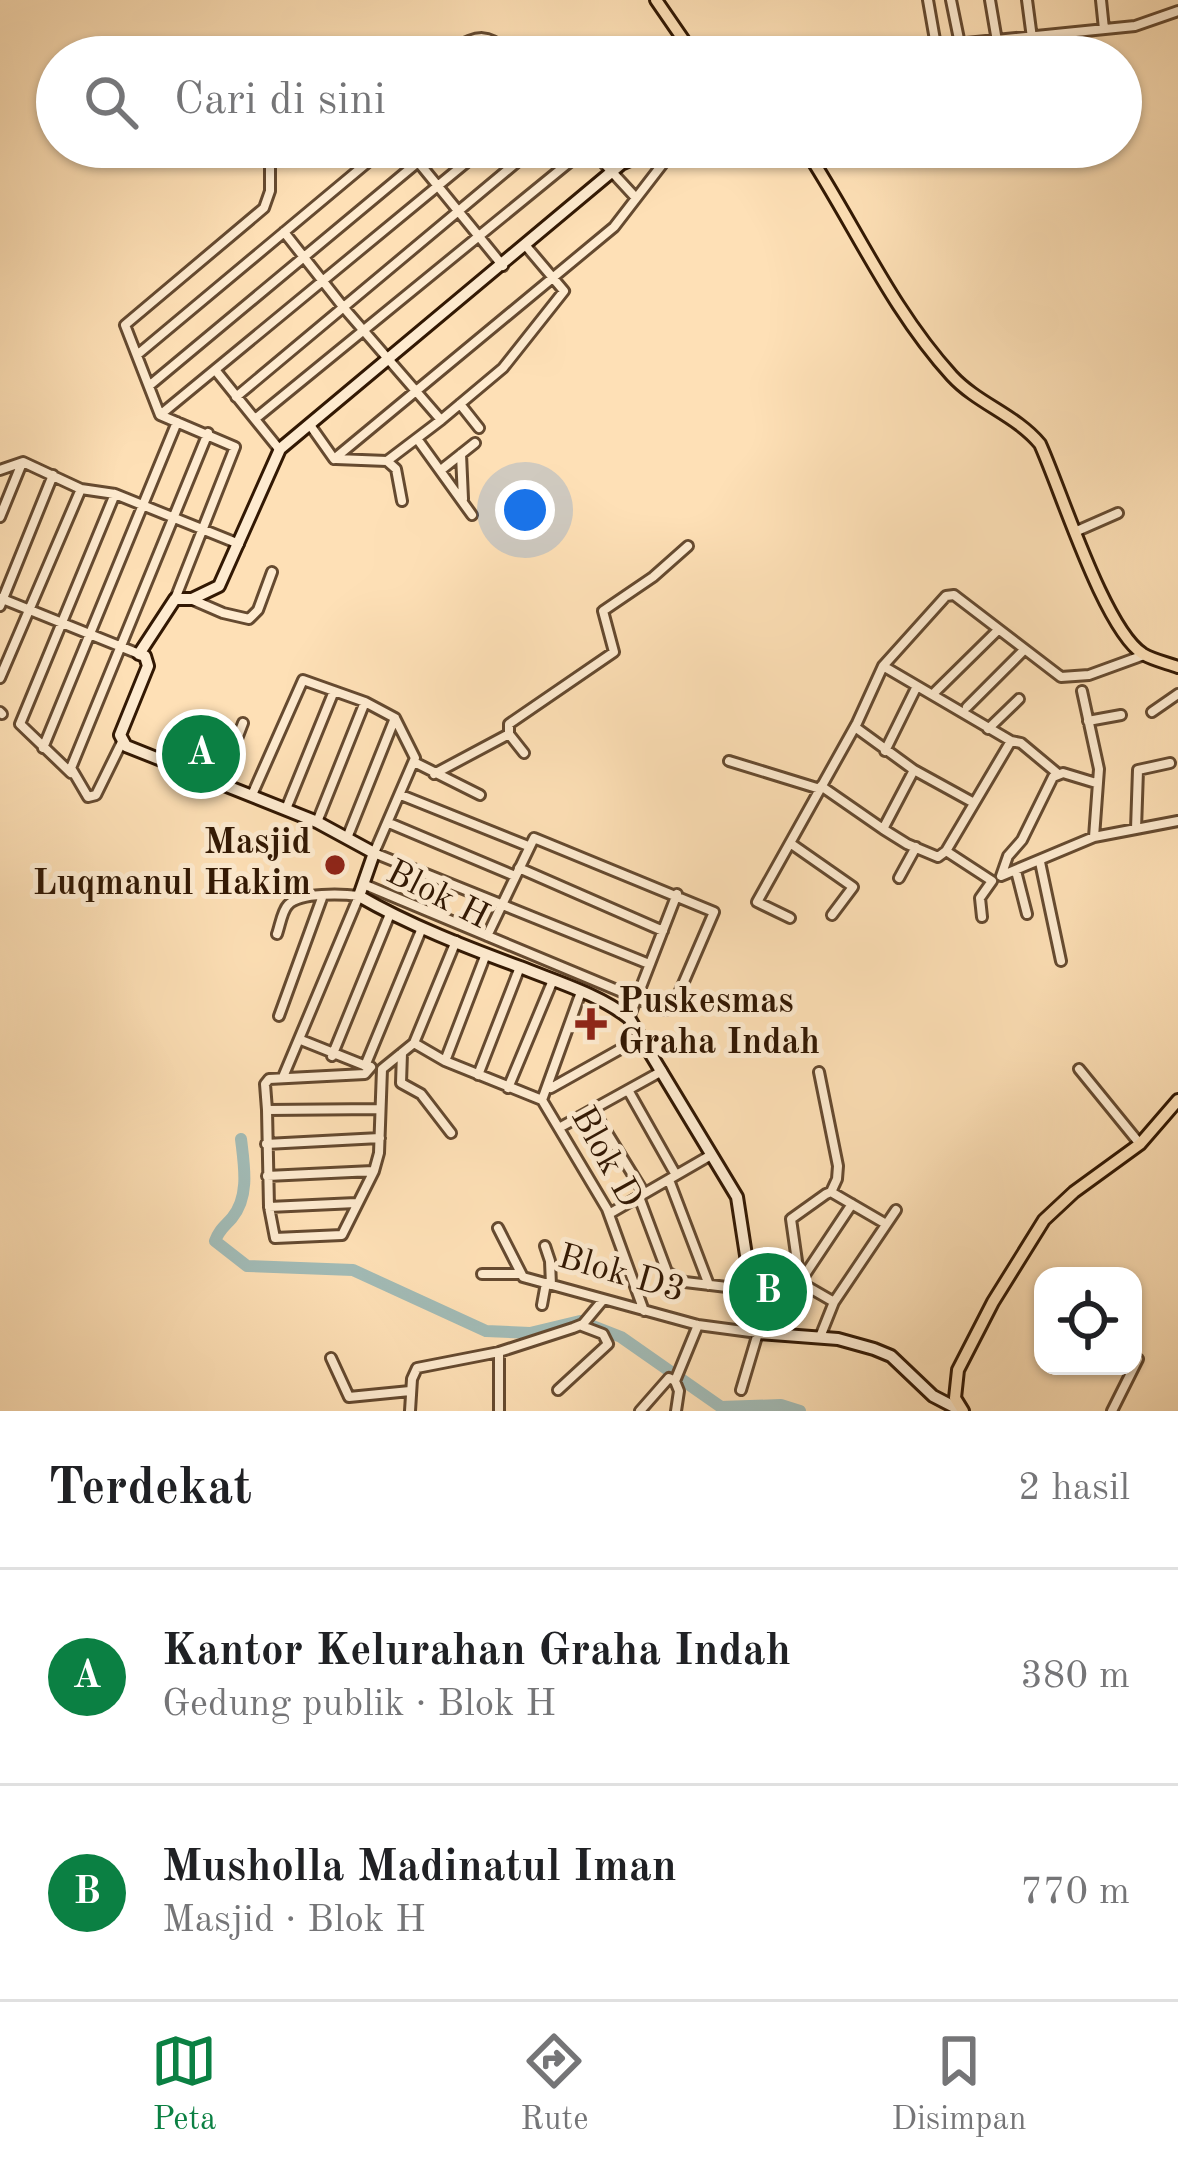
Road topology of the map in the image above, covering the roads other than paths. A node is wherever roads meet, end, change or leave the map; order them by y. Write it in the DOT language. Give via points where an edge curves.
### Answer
graph roads {
  1 [pos="656,0"];
  2 [pos="928,0"];
  3 [pos="951,0"];
  4 [pos="990,0"];
  5 [pos="1027,0"];
  6 [pos="1101,0"];
  7 [pos="1178,11"];
  8 [pos="1104,28"];
  9 [pos="681,36"];
  10 [pos="934,36"];
  11 [pos="958,36"];
  12 [pos="997,36"];
  13 [pos="1032,36"];
  14 [pos="1046,36"];
  15 [pos="271,168"];
  16 [pos="361,168"];
  17 [pos="412,168"];
  18 [pos="424,168"];
  19 [pos="460,168"];
  20 [pos="510,168"];
  21 [pos="562,168"];
  22 [pos="607,168"];
  23 [pos="619,168"];
  24 [pos="659,168"];
  25 [pos="817,168"];
  26 [pos="611,173"];
  27 [pos="438,187"];
  28 [pos="636,198"];
  29 [pos="459,212"];
  30 [pos="284,232"];
  31 [pos="479,236"];
  32 [pos="526,246"];
  33 [pos="304,257"];
  34 [pos="503,266"];
  35 [pos="553,278"];
  36 [pos="321,281"];
  37 [pos="344,308"];
  38 [pos="366,332"];
  39 [pos="137,355"];
  40 [pos="389,359"];
  41 [pos="216,370"];
  42 [pos="149,386"];
  43 [pos="415,391"];
  44 [pos="236,397"];
  45 [pos="460,404"];
  46 [pos="160,415"];
  47 [pos="255,419"];
  48 [pos="441,420"];
  49 [pos="178,422"];
  50 [pos="310,425"];
  51 [pos="479,428"];
  52 [pos="208,433"];
  53 [pos="418,440"];
  54 [pos="475,442"];
  55 [pos="280,449"];
  56 [pos="461,454"];
  57 [pos="334,459"];
  58 [pos="387,461"];
  59 [pos="23,462"];
  60 [pos="0,470"];
  61 [pos="441,470"];
  62 [pos="53,475"];
  63 [pos="81,489"];
  64 [pos="115,494"];
  65 [pos="463,499"];
  66 [pos="402,501"];
  67 [pos="144,506"];
  68 [pos="1118,513"];
  69 [pos="472,515"];
  70 [pos="172,517"];
  71 [pos="0,518"];
  72 [pos="202,529"];
  73 [pos="1077,531"];
  74 [pos="239,544"];
  75 [pos="688,546"];
  76 [pos="272,572"];
  77 [pos="175,599"];
  78 [pos="192,599"];
  79 [pos="1,601"];
  80 [pos="31,611"];
  81 [pos="60,624"];
  82 [pos="998,630"];
  83 [pos="90,636"];
  84 [pos="121,647"];
  85 [pos="1024,650"];
  86 [pos="140,654"];
  87 [pos="1144,655"];
  88 [pos="883,667"];
  89 [pos="1178,667"];
  90 [pos="0,678"];
  91 [pos="916,688"];
  92 [pos="334,691"];
  93 [pos="1082,691"];
  94 [pos="935,692"];
  95 [pos="1178,694"];
  96 [pos="1019,699"];
  97 [pos="364,702"];
  98 [pos="967,707"];
  99 [pos="1152,712"];
  100 [pos="1121,715"];
  101 [pos="395,718"];
  102 [pos="1088,721"];
  103 [pos="243,722"];
  104 [pos="854,727"];
  105 [pos="988,728"];
  106 [pos="508,734"];
  107 [pos="1011,741"];
  108 [pos="122,742"];
  109 [pos="43,748"];
  110 [pos="885,751"];
  111 [pos="524,753"];
  112 [pos="729,761"];
  113 [pos="416,763"];
  114 [pos="1170,763"];
  115 [pos="914,770"];
  116 [pos="70,772"];
  117 [pos="1057,773"];
  118 [pos="434,774"];
  119 [pos="220,783"];
  120 [pos="1096,783"];
  121 [pos="821,788"];
  122 [pos="252,795"];
  123 [pos="480,795"];
  124 [pos="401,796"];
  125 [pos="974,803"];
  126 [pos="286,809"];
  127 [pos="1178,821"];
  128 [pos="317,822"];
  129 [pos="389,824"];
  130 [pos="883,829"];
  131 [pos="1136,829"];
  132 [pos="1094,837"];
  133 [pos="347,838"];
  134 [pos="790,843"];
  135 [pos="529,846"];
  136 [pos="916,847"];
  137 [pos="946,851"];
  138 [pos="374,853"];
  139 [pos="1040,862"];
  140 [pos="1016,871"];
  141 [pos="517,872"];
  142 [pos="899,878"];
  143 [pos="997,878"];
  144 [pos="361,890"];
  145 [pos="677,894"];
  146 [pos="322,898"];
  147 [pos="501,905"];
  148 [pos="390,914"];
  149 [pos="1027,914"];
  150 [pos="832,915"];
  151 [pos="982,917"];
  152 [pos="790,918"];
  153 [pos="422,927"];
  154 [pos="663,931"];
  155 [pos="277,934"];
  156 [pos="487,937"];
  157 [pos="456,940"];
  158 [pos="486,954"];
  159 [pos="1061,961"];
  160 [pos="649,964"];
  161 [pos="520,967"];
  162 [pos="553,980"];
  163 [pos="581,992"];
  164 [pos="637,999"];
  165 [pos="279,1016"];
  166 [pos="629,1018"];
  167 [pos="644,1037"];
  168 [pos="301,1040"];
  169 [pos="414,1043"];
  170 [pos="403,1052"];
  171 [pos="332,1056"];
  172 [pos="445,1060"];
  173 [pos="372,1067"];
  174 [pos="1079,1069"];
  175 [pos="663,1070"];
  176 [pos="819,1072"];
  177 [pos="478,1075"];
  178 [pos="283,1077"];
  179 [pos="508,1088"];
  180 [pos="548,1090"];
  181 [pos="628,1090"];
  182 [pos="542,1100"];
  183 [pos="1178,1100"];
  184 [pos="380,1109"];
  185 [pos="593,1110"];
  186 [pos="267,1111"];
  187 [pos="559,1128"];
  188 [pos="451,1133"];
  189 [pos="380,1138"];
  190 [pos="266,1144"];
  191 [pos="1140,1144"];
  192 [pos="711,1155"];
  193 [pos="374,1171"];
  194 [pos="267,1176"];
  195 [pos="672,1177"];
  196 [pos="831,1192"];
  197 [pos="641,1195"];
  198 [pos="356,1203"];
  199 [pos="852,1204"];
  200 [pos="269,1207"];
  201 [pos="896,1210"];
  202 [pos="608,1214"];
  203 [pos="886,1224"];
  204 [pos="498,1228"];
  205 [pos="544,1246"];
  206 [pos="482,1274"];
  207 [pos="520,1274"];
  208 [pos="800,1282"];
  209 [pos="549,1284"];
  210 [pos="709,1286"];
  211 [pos="753,1290"];
  212 [pos="603,1300"];
  213 [pos="834,1302"];
  214 [pos="542,1304"];
  215 [pos="644,1311"];
  216 [pos="584,1322"];
  217 [pos="698,1325"];
  218 [pos="759,1327"];
  219 [pos="820,1337"];
  220 [pos="500,1352"];
  221 [pos="331,1358"];
  222 [pos="1130,1375"];
  223 [pos="678,1377"];
  224 [pos="558,1390"];
  225 [pos="741,1390"];
  226 [pos="410,1391"];
  227 [pos="410,1411"];
  228 [pos="499,1411"];
  229 [pos="640,1411"];
  230 [pos="676,1411"];
  231 [pos="962,1411"];
  232 [pos="1112,1411"];
  1 -- 9 [label="main road"];
  2 -- 10 [label="street"];
  3 -- 11 [label="street"];
  4 -- 12 [label="street"];
  5 -- 13 [label="street"];
  6 -- 8 [label="street"];
  7 -- 8 [label="street"];
  8 -- 14 [label="street"];
  15 -- 39 [label="street" via="264,208 127,323"];
  16 -- 30 [label="street"];
  17 -- 33 [label="street"];
  18 -- 27 [label="street"];
  19 -- 27 [label="street"];
  20 -- 29 [label="street"];
  21 -- 31 [label="street"];
  22 -- 26 [label="street"];
  23 -- 26 [label="street"];
  24 -- 28 [label="street"];
  25 -- 73 [label="main road" via="899,307 955,379 1040,444"];
  26 -- 28 [label="street"];
  26 -- 32 [label="street"];
  27 -- 29 [label="street"];
  27 -- 36 [label="street"];
  28 -- 35 [label="street"];
  29 -- 31 [label="street"];
  29 -- 37 [label="street"];
  30 -- 33 [label="street"];
  30 -- 39 [label="street"];
  31 -- 34 [label="street"];
  31 -- 38 [label="street"];
  32 -- 34 [label="street"];
  32 -- 35 [label="street"];
  33 -- 36 [label="street"];
  33 -- 42 [label="street"];
  34 -- 40 [label="street"];
  35 -- 43 [label="street"];
  35 -- 45 [label="street" via="564,291 548,313"];
  36 -- 37 [label="street"];
  36 -- 41 [label="street"];
  37 -- 38 [label="street"];
  37 -- 44 [label="street"];
  38 -- 40 [label="street"];
  38 -- 47 [label="street"];
  39 -- 42 [label="street"];
  40 -- 43 [label="street"];
  40 -- 50 [label="street"];
  41 -- 44 [label="street"];
  41 -- 46 [label="street"];
  42 -- 46 [label="street"];
  43 -- 48 [label="street"];
  43 -- 57 [label="street"];
  44 -- 47 [label="street"];
  45 -- 48 [label="street"];
  45 -- 51 [label="street"];
  46 -- 49 [label="street"];
  47 -- 55 [label="street"];
  48 -- 53 [label="street"];
  49 -- 52 [label="street"];
  49 -- 67 [label="street"];
  50 -- 55 [label="street"];
  50 -- 57 [label="street"];
  52 -- 70 [label="street"];
  52 -- 72 [label="street" via="235,447"];
  53 -- 58 [label="street"];
  53 -- 61 [label="street"];
  54 -- 56 [label="street"];
  55 -- 74 [label="street"];
  56 -- 61 [label="street"];
  56 -- 65 [label="street"];
  57 -- 58 [label="street"];
  58 -- 66 [label="street"];
  59 -- 60 [label="street"];
  59 -- 62 [label="street"];
  59 -- 71 [label="street"];
  61 -- 65 [label="street"];
  62 -- 63 [label="street"];
  62 -- 79 [label="street"];
  63 -- 64 [label="street"];
  63 -- 80 [label="street"];
  64 -- 67 [label="street"];
  64 -- 81 [label="street"];
  65 -- 69 [label="street"];
  67 -- 70 [label="street"];
  67 -- 83 [label="street"];
  68 -- 73 [label="street"];
  70 -- 72 [label="street"];
  70 -- 84 [label="street"];
  72 -- 74 [label="street"];
  72 -- 77 [label="street"];
  73 -- 87 [label="main road" via="1116,621"];
  74 -- 78 [label="street" via="220,586"];
  75 -- 106 [label="street" via="603,611 614,652 509,724"];
  76 -- 78 [label="street" via="249,619"];
  77 -- 78 [label="street"];
  77 -- 86 [label="street"];
  79 -- 80 [label="street"];
  80 -- 81 [label="street"];
  80 -- 90 [label="street"];
  81 -- 83 [label="street"];
  81 -- 109 [label="street" via="20,724"];
  82 -- 85 [label="street"];
  82 -- 88 [label="street" via="950,594"];
  82 -- 94 [label="street"];
  83 -- 84 [label="street"];
  83 -- 109 [label="street"];
  84 -- 86 [label="street"];
  84 -- 116 [label="street"];
  85 -- 87 [label="street" via="1061,677"];
  85 -- 98 [label="street"];
  86 -- 108 [label="street" via="148,666"];
  87 -- 89 [label="main road"];
  88 -- 91 [label="street"];
  88 -- 104 [label="street"];
  91 -- 105 [label="street"];
  91 -- 110 [label="street"];
  92 -- 97 [label="street"];
  92 -- 122 [label="street" via="301,683"];
  92 -- 126 [label="street"];
  93 -- 102 [label="street"];
  95 -- 99 [label="street"];
  96 -- 105 [label="street"];
  97 -- 101 [label="street"];
  97 -- 128 [label="street"];
  100 -- 102 [label="street"];
  101 -- 113 [label="street"];
  101 -- 133 [label="street"];
  102 -- 120 [label="street"];
  103 -- 119 [label="street"];
  104 -- 110 [label="street"];
  104 -- 121 [label="street"];
  105 -- 107 [label="street"];
  106 -- 111 [label="street"];
  106 -- 118 [label="street"];
  107 -- 117 [label="street"];
  107 -- 125 [label="street"];
  108 -- 116 [label="street" via="93,798"];
  108 -- 119 [label="street, Blok H"];
  109 -- 116 [label="street"];
  110 -- 115 [label="street"];
  112 -- 121 [label="street"];
  113 -- 118 [label="street"];
  113 -- 124 [label="street"];
  114 -- 131 [label="street" via="1138,770"];
  115 -- 125 [label="street"];
  115 -- 130 [label="street"];
  117 -- 120 [label="street"];
  117 -- 143 [label="street"];
  118 -- 123 [label="street"];
  119 -- 122 [label="street, Blok H"];
  120 -- 132 [label="street"];
  121 -- 130 [label="street"];
  121 -- 134 [label="street"];
  122 -- 126 [label="street, Blok H"];
  124 -- 129 [label="street"];
  124 -- 135 [label="street"];
  125 -- 137 [label="street"];
  126 -- 128 [label="street, Blok H"];
  127 -- 131 [label="street"];
  128 -- 133 [label="street, Blok H"];
  129 -- 138 [label="street"];
  129 -- 141 [label="street"];
  130 -- 136 [label="street"];
  131 -- 132 [label="street"];
  132 -- 139 [label="street"];
  133 -- 138 [label="street, Blok H"];
  134 -- 150 [label="street" via="853,887"];
  134 -- 152 [label="street" via="757,902"];
  135 -- 141 [label="street"];
  135 -- 145 [label="street" via="538,838"];
  136 -- 137 [label="street" via="938,857"];
  136 -- 142 [label="street"];
  137 -- 143 [label="street"];
  138 -- 144 [label="street, Blok H"];
  138 -- 147 [label="street"];
  139 -- 140 [label="street"];
  139 -- 159 [label="street"];
  140 -- 143 [label="street"];
  140 -- 149 [label="street"];
  141 -- 147 [label="street"];
  141 -- 154 [label="street"];
  143 -- 151 [label="street" via="980,898"];
  144 -- 146 [label="street"];
  144 -- 148 [label="street, Blok H"];
  144 -- 156 [label="street"];
  144 -- 168 [label="street"];
  145 -- 154 [label="street"];
  145 -- 164 [label="street" via="715,912 709,933 673,1007"];
  146 -- 155 [label="street" via="287,906"];
  146 -- 165 [label="street"];
  147 -- 156 [label="street"];
  147 -- 160 [label="street"];
  148 -- 153 [label="street, Blok H"];
  148 -- 171 [label="street"];
  153 -- 157 [label="street, Blok H"];
  153 -- 173 [label="street"];
  154 -- 160 [label="street"];
  156 -- 164 [label="street"];
  157 -- 158 [label="street, Blok H"];
  157 -- 169 [label="street"];
  158 -- 161 [label="street, Blok H"];
  158 -- 172 [label="street"];
  160 -- 164 [label="street"];
  161 -- 162 [label="street, Blok H"];
  161 -- 177 [label="street"];
  162 -- 163 [label="street, Blok H"];
  162 -- 179 [label="street"];
  163 -- 166 [label="street, Blok H"];
  163 -- 180 [label="street"];
  164 -- 166 [label="street"];
  166 -- 167 [label="street, Blok H"];
  167 -- 175 [label="street, Blok H"];
  167 -- 180 [label="street"];
  168 -- 171 [label="street"];
  168 -- 178 [label="street"];
  169 -- 170 [label="street"];
  169 -- 172 [label="street"];
  170 -- 173 [label="street"];
  170 -- 188 [label="street" via="401,1084 421,1094"];
  171 -- 173 [label="street"];
  172 -- 177 [label="street"];
  173 -- 178 [label="street" via="365,1074"];
  173 -- 184 [label="street"];
  174 -- 191 [label="street"];
  175 -- 181 [label="street"];
  175 -- 192 [label="street, Blok H"];
  176 -- 196 [label="street" via="838,1166"];
  177 -- 179 [label="street"];
  178 -- 186 [label="street" via="266,1081"];
  179 -- 182 [label="street"];
  180 -- 182 [label="street"];
  181 -- 185 [label="street"];
  181 -- 195 [label="street"];
  182 -- 187 [label="street, Blok D"];
  183 -- 191 [label="main road"];
  184 -- 186 [label="street"];
  184 -- 189 [label="street"];
  185 -- 187 [label="street"];
  185 -- 197 [label="street"];
  186 -- 190 [label="street"];
  187 -- 202 [label="street, Blok D"];
  189 -- 190 [label="street"];
  189 -- 193 [label="street"];
  190 -- 194 [label="street"];
  191 -- 231 [label="main road" via="1044,1220 958,1370"];
  192 -- 195 [label="street"];
  192 -- 211 [label="street, Blok H" via="740,1206"];
  193 -- 194 [label="street"];
  193 -- 198 [label="street"];
  194 -- 200 [label="street"];
  195 -- 197 [label="street"];
  195 -- 210 [label="street"];
  196 -- 199 [label="street"];
  196 -- 208 [label="street" via="791,1220"];
  197 -- 202 [label="street"];
  197 -- 210 [label="street" via="664,1270"];
  198 -- 200 [label="street"];
  198 -- 200 [label="street" via="342,1235 275,1238"];
  199 -- 203 [label="street"];
  199 -- 208 [label="street"];
  201 -- 203 [label="street"];
  202 -- 215 [label="street, Blok D"];
  203 -- 213 [label="street"];
  204 -- 207 [label="street, Blok D3"];
  205 -- 209 [label="street"];
  206 -- 207 [label="street"];
  207 -- 209 [label="street, Blok D3"];
  208 -- 213 [label="street"];
  208 -- 218 [label="street" via="786,1278"];
  209 -- 212 [label="street, Blok D3"];
  209 -- 214 [label="street"];
  210 -- 211 [label="street"];
  211 -- 218 [label="street, Blok H"];
  212 -- 215 [label="street, Blok D3"];
  212 -- 216 [label="street"];
  213 -- 219 [label="street"];
  215 -- 217 [label="street, Blok D3"];
  216 -- 220 [label="street"];
  216 -- 224 [label="street" via="608,1344"];
  217 -- 218 [label="street, Blok D3"];
  217 -- 223 [label="street"];
  218 -- 219 [label="street"];
  218 -- 225 [label="street"];
  219 -- 231 [label="street" via="891,1356"];
  220 -- 226 [label="street" via="417,1368"];
  220 -- 228 [label="street"];
  221 -- 226 [label="street" via="349,1397"];
  222 -- 232 [label="street"];
  223 -- 229 [label="street" via="662,1382"];
  223 -- 230 [label="street"];
  226 -- 227 [label="street"];
}
